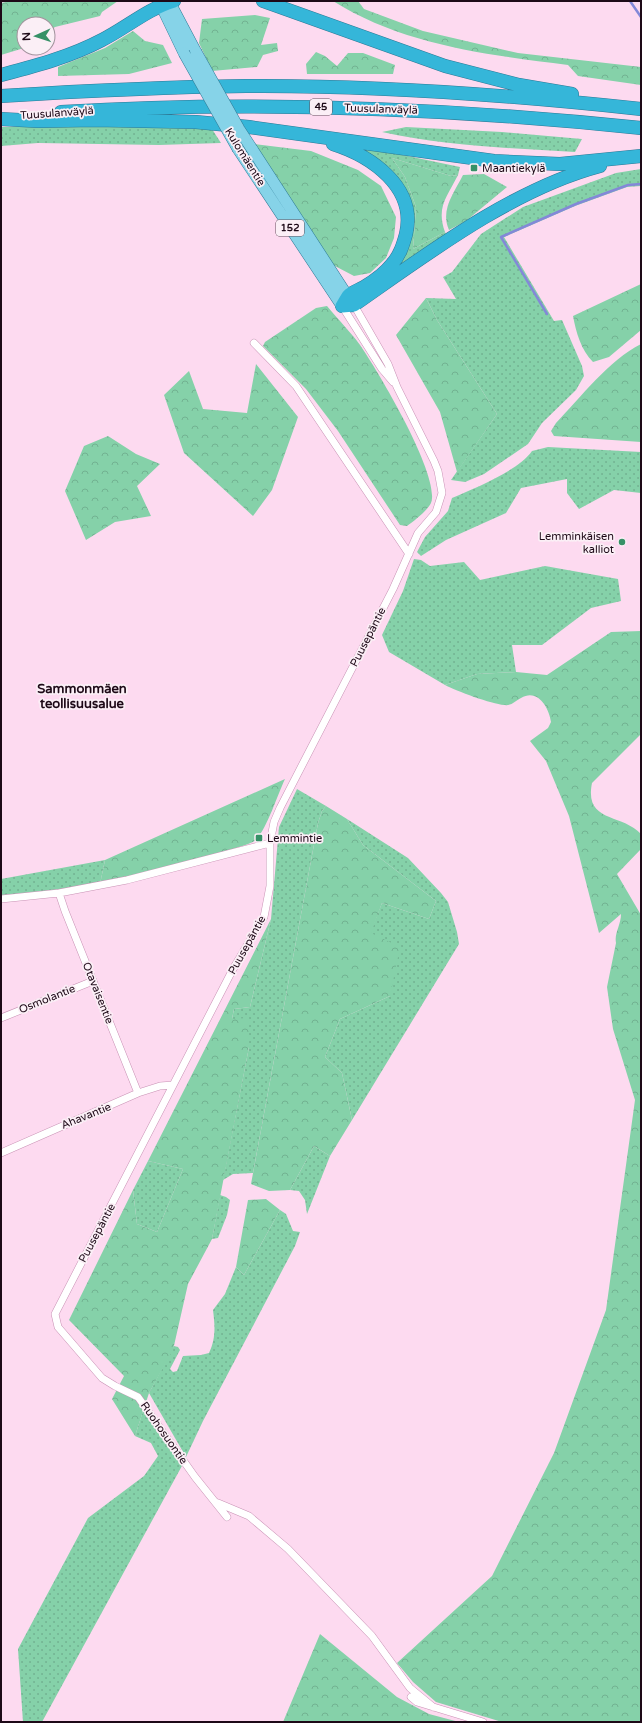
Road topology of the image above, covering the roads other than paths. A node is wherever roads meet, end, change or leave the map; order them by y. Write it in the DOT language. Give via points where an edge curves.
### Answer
graph roads {
  1 [pos="263,1"];
  2 [pos="167,2"];
  3 [pos="190,52"];
  4 [pos="1,75"];
  5 [pos="1,96"];
  6 [pos="641,107"];
  7 [pos="1,118"];
  8 [pos="641,128"];
  9 [pos="296,134"];
  10 [pos="636,156"];
  11 [pos="348,302"];
  12 [pos="254,343"];
  13 [pos="397,387"];
  14 [pos="409,554"];
  15 [pos="270,843"];
  16 [pos="60,893"];
  17 [pos="1,899"];
  18 [pos="93,981"];
  19 [pos="1,1018"];
  20 [pos="173,1085"];
  21 [pos="138,1093"];
  22 [pos="1,1153"];
  23 [pos="58,1327"];
  24 [pos="216,1502"];
  25 [pos="227,1517"];
  26 [pos="411,1697"];
  27 [pos="433,1707"];
  28 [pos="482,1722"];
  1 -- 6 [label="highway" via="410,55 482,77"];
  2 -- 3 [label="main road, Kulomäentie / 152"];
  2 -- 4 [label="highway" via="102,40 66,56"];
  3 -- 11 [label="main road, Kulomäentie / 152, bridge"];
  3 -- 11 [label="main road, Kulomäentie / 152, bridge" via="238,149"];
  5 -- 6 [label="highway, Tuusulanväylä / 45" via="152,88 317,87 475,94"];
  7 -- 8 [label="highway, Tuusulanväylä / 45" via="149,108 319,107 474,113"];
  7 -- 9 [label="highway" via="38,121 196,122"];
  9 -- 10 [label="highway" via="494,161 560,164"];
  9 -- 11 [label="highway" via="335,145 375,163 398,186 406,206 407,230 404,244 393,263"];
  10 -- 11 [label="highway" via="561,179 506,205"];
  11 -- 13 [label="street, Puusepäntie" via="388,364"];
  11 -- 13 [label="street, Puusepäntie" via="382,369"];
  12 -- 14 [label="street" via="296,386"];
  13 -- 14 [label="street, Puusepäntie" via="434,461 442,493 436,512 418,533"];
  14 -- 15 [label="street, Puusepäntie" via="280,808"];
  15 -- 16 [label="street" via="127,880"];
  15 -- 20 [label="street, Puusepäntie" via="270,886 264,917"];
  16 -- 17 [label="street"];
  16 -- 18 [label="street, Otavaisentie"];
  18 -- 19 [label="street, Osmolantie"];
  18 -- 21 [label="street, Otavaisentie"];
  20 -- 21 [label="street, Ahavantie"];
  20 -- 23 [label="street, Puusepäntie" via="55,1314"];
  21 -- 22 [label="street, Ahavantie"];
  23 -- 24 [label="street, Ruohosuontie" via="102,1378 138,1397"];
  24 -- 25 [label="street, Ruohosuontie"];
  24 -- 27 [label="street" via="249,1516 288,1548 372,1636 410,1688"];
  26 -- 27 [label="street" via="417,1702"];
  27 -- 28 [label="street"];
}
